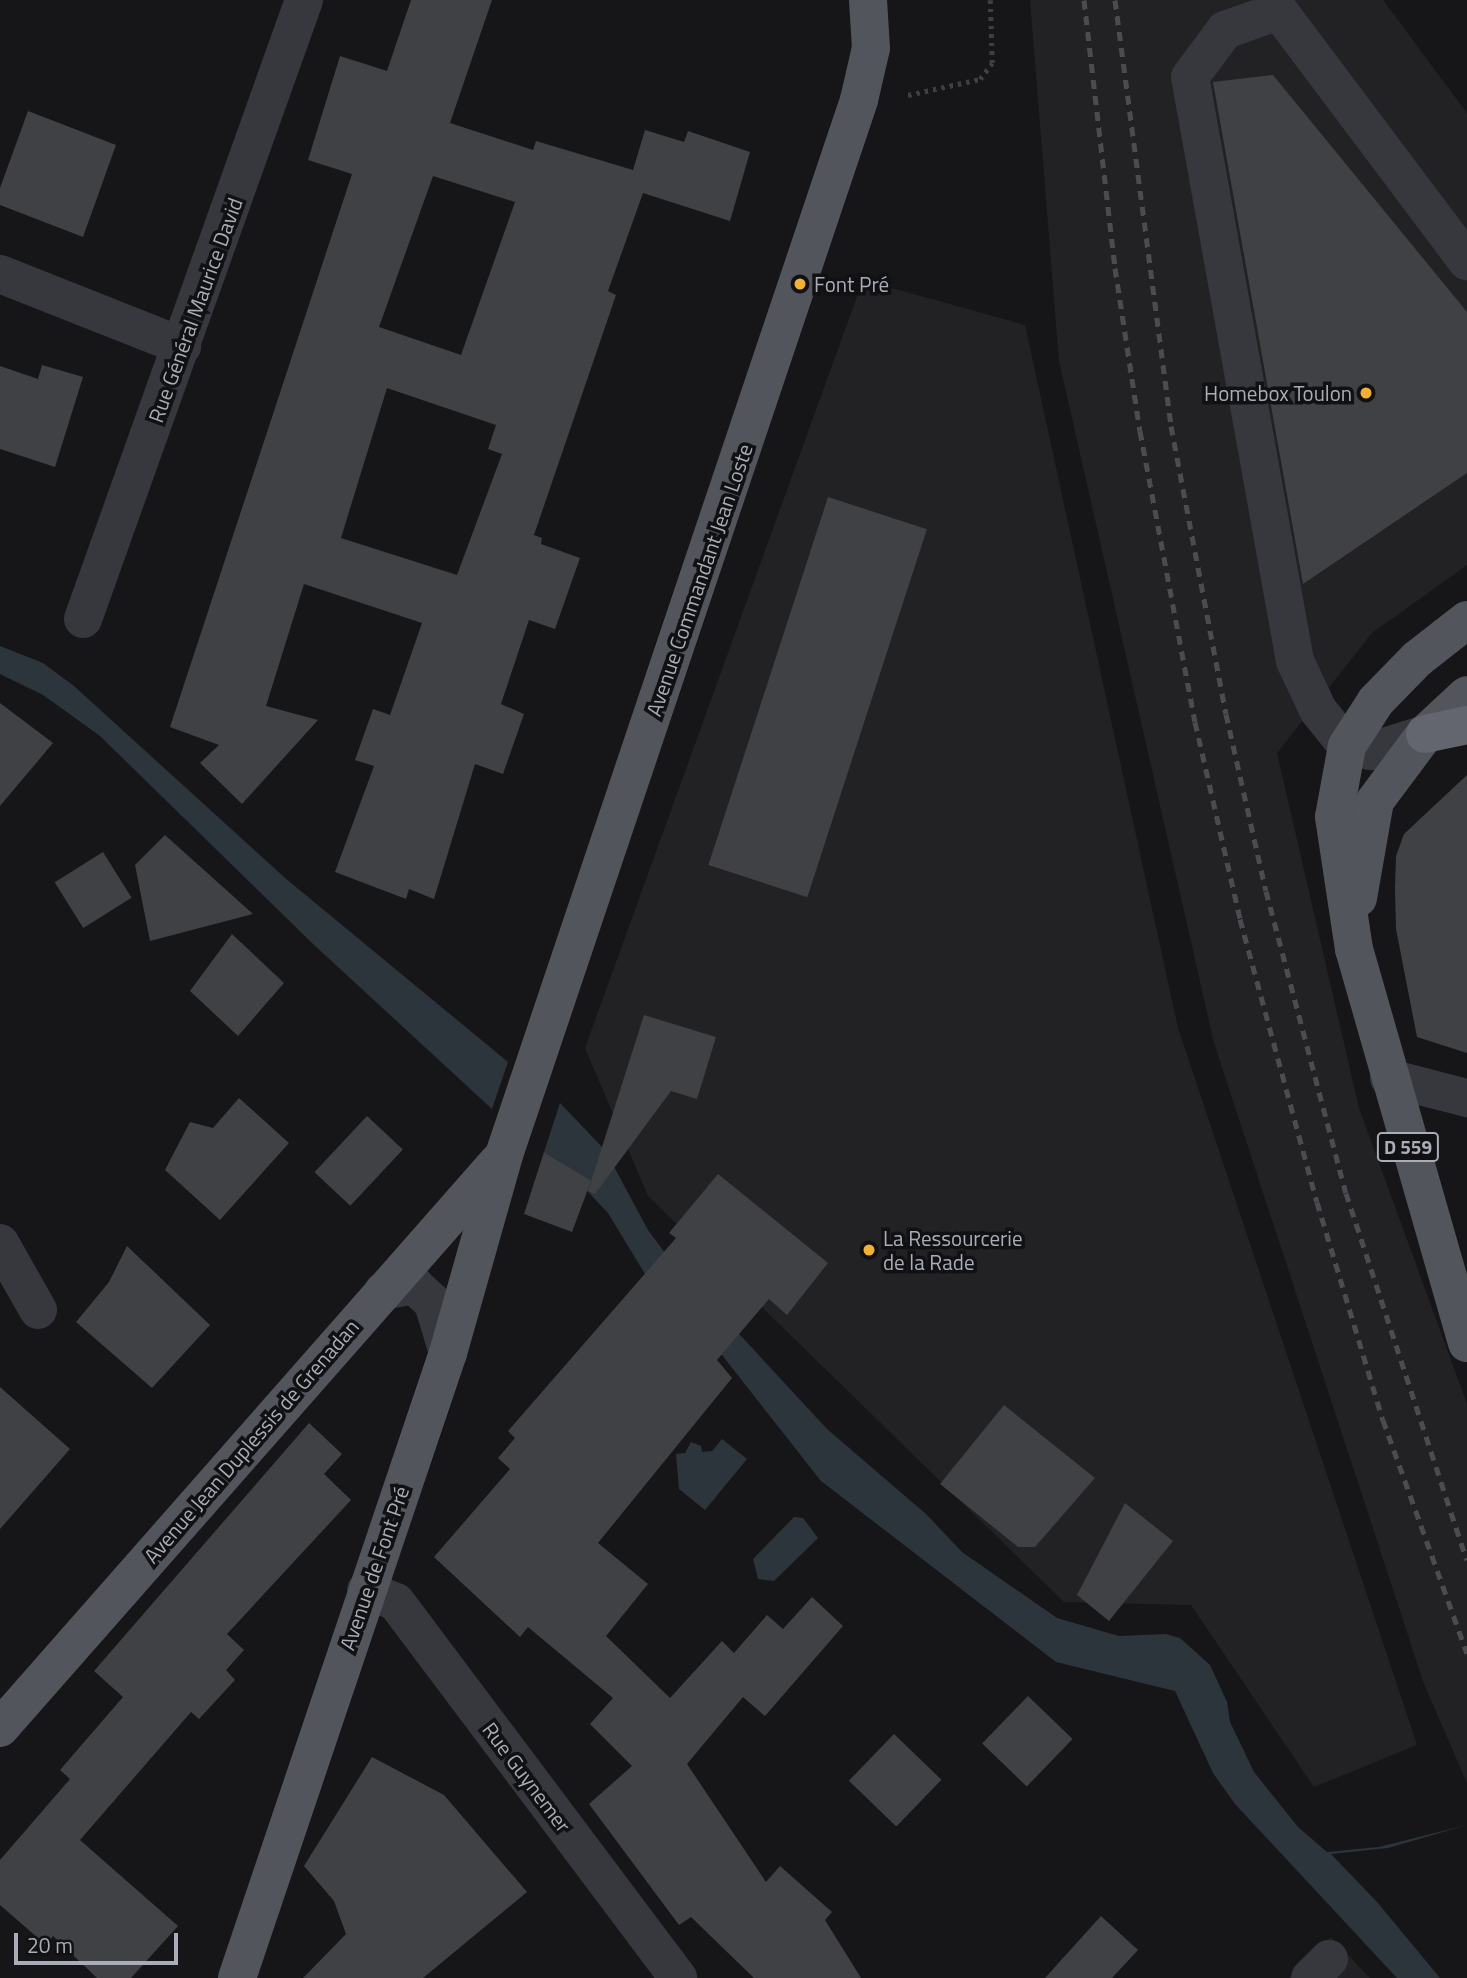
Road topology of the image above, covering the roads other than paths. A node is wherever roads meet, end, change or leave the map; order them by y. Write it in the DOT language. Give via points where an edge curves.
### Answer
graph roads {
  1 [pos="304,0"];
  2 [pos="868,0"];
  3 [pos="1467,261"];
  4 [pos="0,274"];
  5 [pos="182,346"];
  6 [pos="83,619"];
  7 [pos="1467,620"];
  8 [pos="1467,695"];
  9 [pos="1467,725"];
  10 [pos="1425,734"];
  11 [pos="1347,746"];
  12 [pos="1353,949"];
  13 [pos="1389,1078"];
  14 [pos="1467,1098"];
  15 [pos="504,1155"];
  16 [pos="0,1243"];
  17 [pos="383,1291"];
  18 [pos="38,1310"];
  19 [pos="1467,1343"];
  20 [pos="448,1353"];
  21 [pos="366,1590"];
  22 [pos="0,1728"];
  23 [pos="237,1978"];
  24 [pos="678,1978"];
  1 -- 5 [label="street, Rue Général Maurice David"];
  2 -- 15 [label="main road, Avenue Commandant Jean Loste" via="871,48 859,100"];
  3 -- 11 [label="street" via="1279,11 1225,30 1190,78 1295,661 1318,710"];
  4 -- 5 [label="street"];
  5 -- 6 [label="street, Rue Général Maurice David"];
  7 -- 11 [label="main road, D 559" via="1417,659 1376,701"];
  8 -- 10 [label="main road, D 559"];
  9 -- 10 [label="highway"];
  10 -- 11 [label="street" via="1371,751"];
  10 -- 12 [label="main road, D 559" via="1375,801 1360,864"];
  11 -- 12 [label="main road, D 559" via="1334,817"];
  12 -- 13 [label="main road, D 559"];
  13 -- 14 [label="street"];
  13 -- 19 [label="main road, D 559"];
  15 -- 17 [label="main road, Avenue Jean Duplessis de Grenadan"];
  15 -- 20 [label="main road, Avenue de Font Pré"];
  16 -- 18 [label="street"];
  17 -- 20 [label="street" via="414,1285 433,1303"];
  17 -- 22 [label="main road, Avenue Jean Duplessis de Grenadan"];
  20 -- 21 [label="main road, Avenue de Font Pré"];
  21 -- 23 [label="main road, Avenue de Font Pré"];
  21 -- 24 [label="street, Rue Guynemer" via="396,1602"];
}
